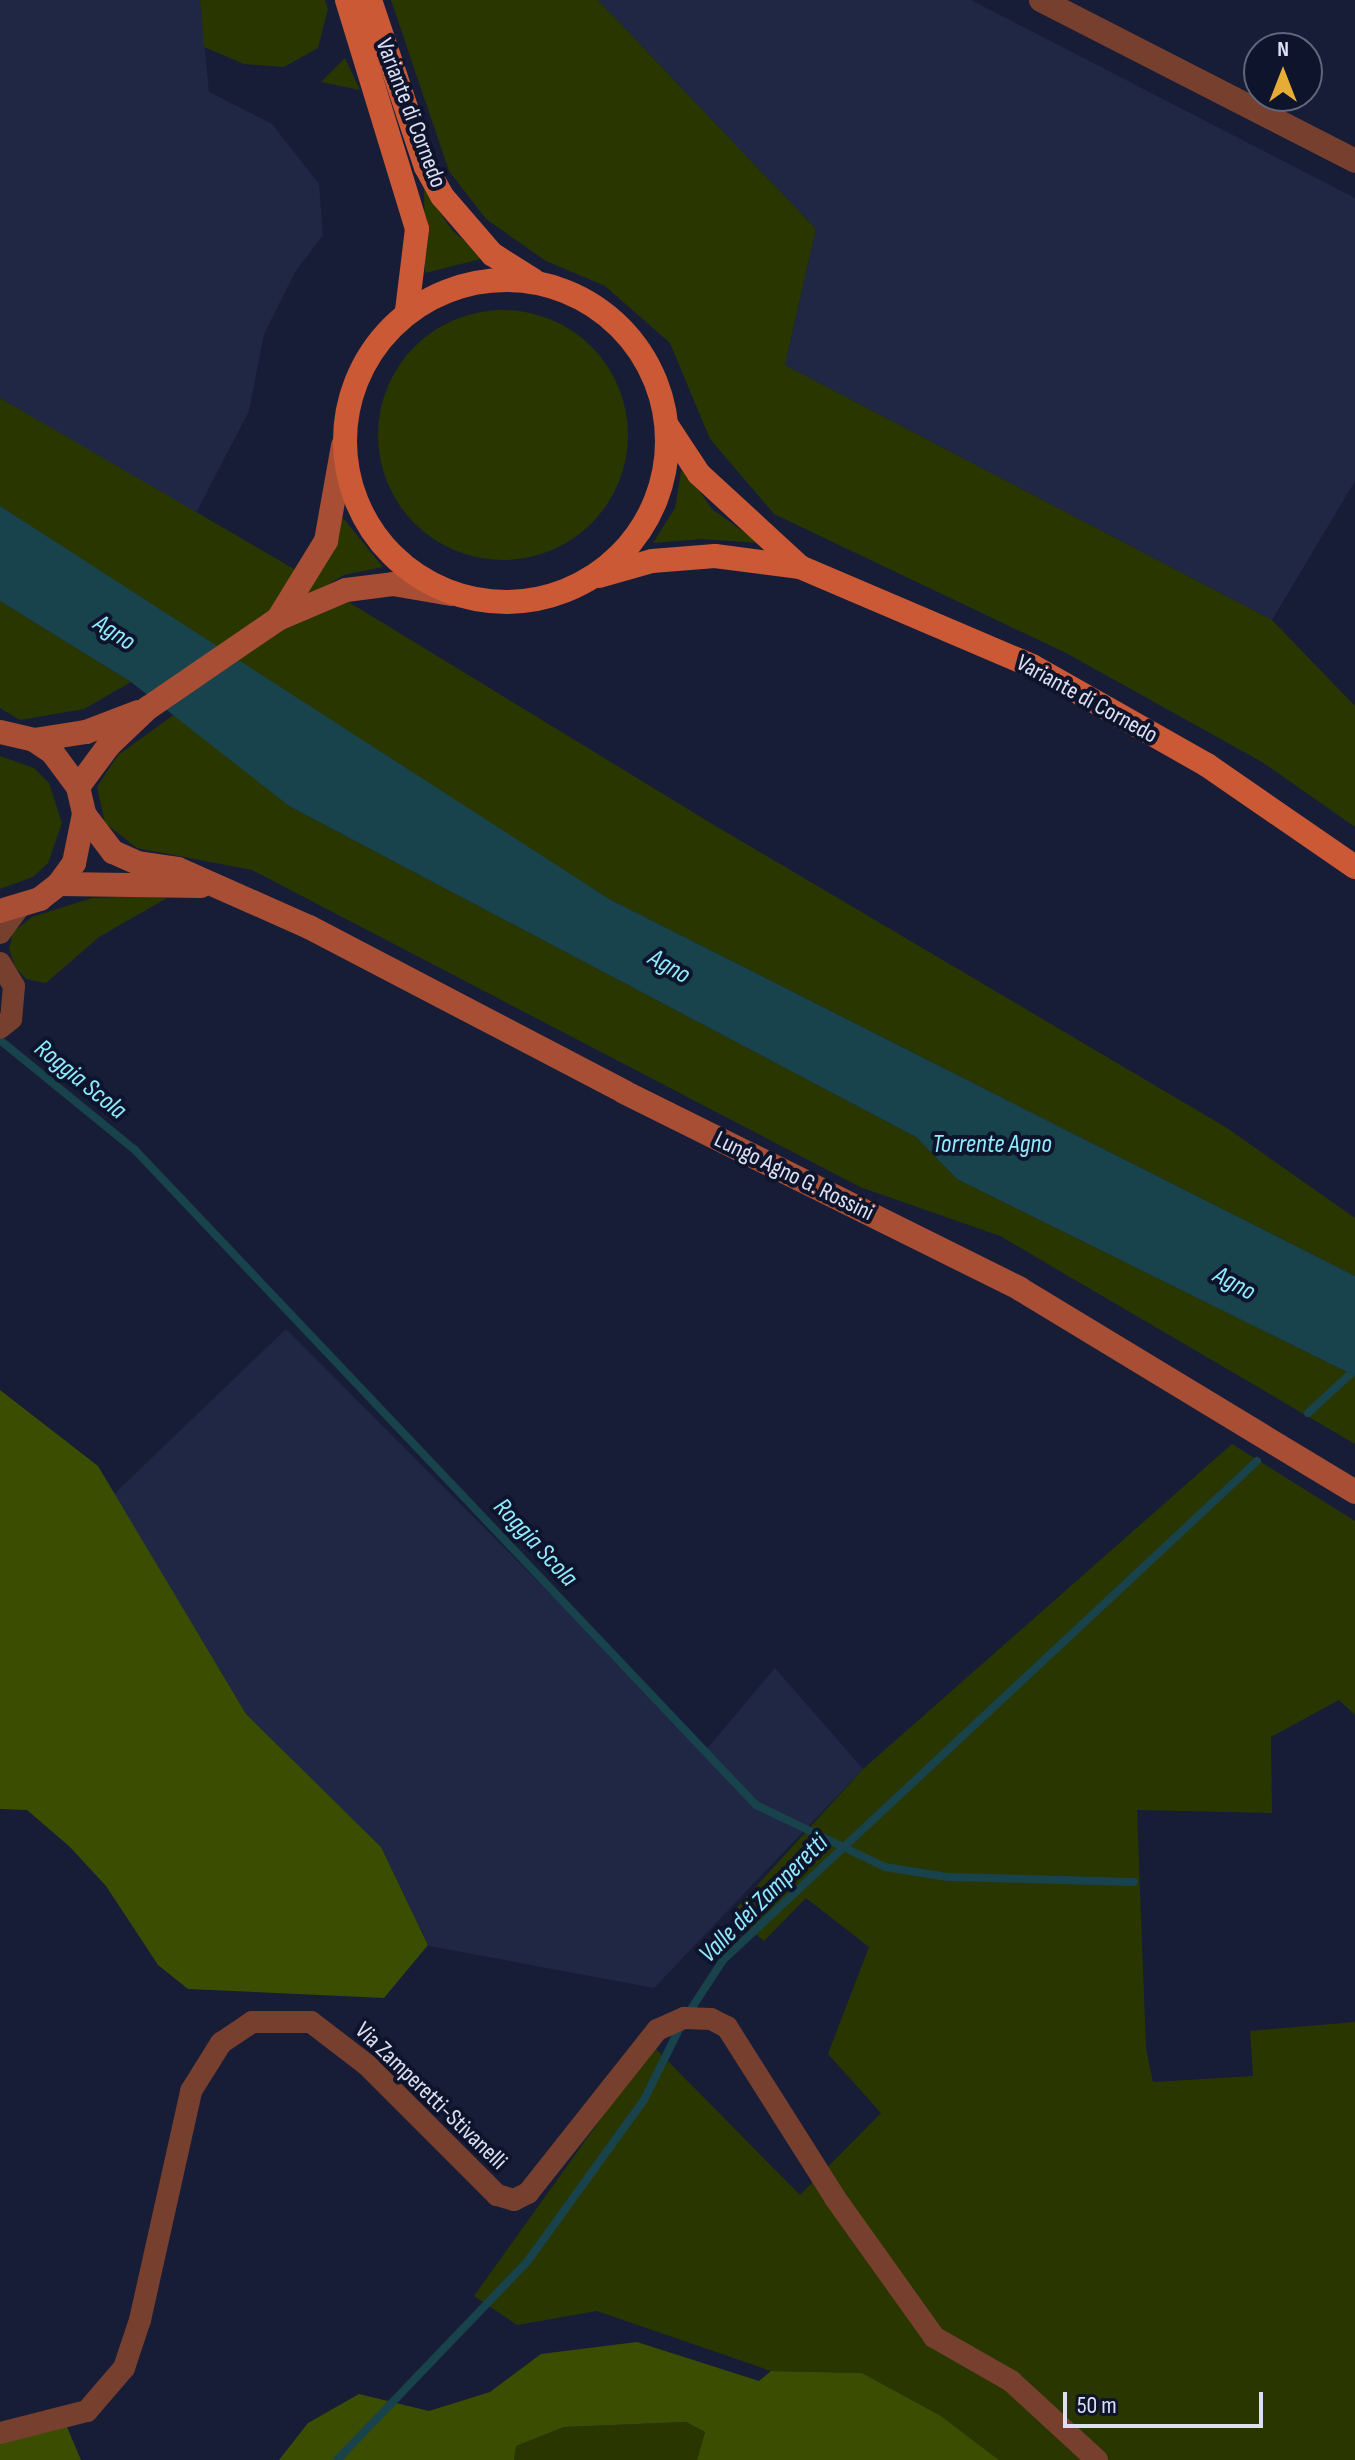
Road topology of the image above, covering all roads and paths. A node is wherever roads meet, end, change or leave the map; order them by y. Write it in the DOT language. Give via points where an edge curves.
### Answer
graph roads {
  1 [pos="347,0"];
  2 [pos="370,0"];
  3 [pos="1041,0"];
  4 [pos="1355,161"];
  5 [pos="535,281"];
  6 [pos="407,311"];
  7 [pos="668,427"];
  8 [pos="343,446"];
  9 [pos="800,567"];
  10 [pos="593,578"];
  11 [pos="451,594"];
  12 [pos="278,619"];
  13 [pos="148,708"];
  14 [pos="3,731"];
  15 [pos="34,740"];
  16 [pos="78,787"];
  17 [pos="84,814"];
  18 [pos="1355,867"];
  19 [pos="59,884"];
  20 [pos="218,887"];
  21 [pos="9,910"];
  22 [pos="0,933"];
  23 [pos="0,963"];
  24 [pos="0,1028"];
  25 [pos="1355,1492"];
  26 [pos="0,2433"];
  27 [pos="1097,2460"];
  1 -- 6 [label="main road, Variante di Cornedo" via="417,229"];
  2 -- 5 [label="main road, Variante di Cornedo" via="426,167 442,196 492,254"];
  3 -- 4 [label="street"];
  5 -- 6 [label="main road" via="490,279 447,289"];
  5 -- 7 [label="main road" via="585,299 626,332 655,376"];
  6 -- 8 [label="main road" via="372,348 350,395"];
  7 -- 9 [label="main road" via="699,474"];
  7 -- 10 [label="main road" via="666,470 652,513 627,549"];
  8 -- 11 [label="main road" via="352,494 374,537 408,571"];
  8 -- 12 [label="main road" via="326,541"];
  9 -- 10 [label="main road" via="715,556 652,561"];
  9 -- 18 [label="main road, Variante di Cornedo" via="1032,666 1207,765"];
  10 -- 11 [label="main road" via="548,597 499,603"];
  11 -- 12 [label="main road" via="393,584 361,588"];
  12 -- 13 [label="main road"];
  13 -- 15 [label="main road" via="86,732"];
  13 -- 16 [label="main road" via="109,745"];
  14 -- 15 [label="main road, Lungo Agno G. Rossini"];
  15 -- 16 [label="main road, Lungo Agno G. Rossini" via="52,752"];
  16 -- 17 [label="main road, Lungo Agno G. Rossini"];
  17 -- 19 [label="main road, Lungo Agno G. Rossini" via="74,863"];
  17 -- 20 [label="main road, Lungo Agno G. Rossini" via="113,852 138,863 178,869"];
  19 -- 20 [label="main road, Lungo Agno G. Rossini"];
  19 -- 21 [label="main road"];
  20 -- 25 [label="main road, Lungo Agno G. Rossini" via="309,927 624,1092 1020,1289"];
  21 -- 22 [label="street"];
  23 -- 24 [label="street" via="14,986 11,1019"];
  26 -- 27 [label="street, Via Zamperetti-Stivanelli" via="87,2411 124,2368 140,2320 191,2091 221,2043 252,2022 311,2022 367,2065 497,2195 514,2200 528,2193 657,2030 684,2018 711,2019 727,2027 835,2198 934,2337 1011,2381"];
}
